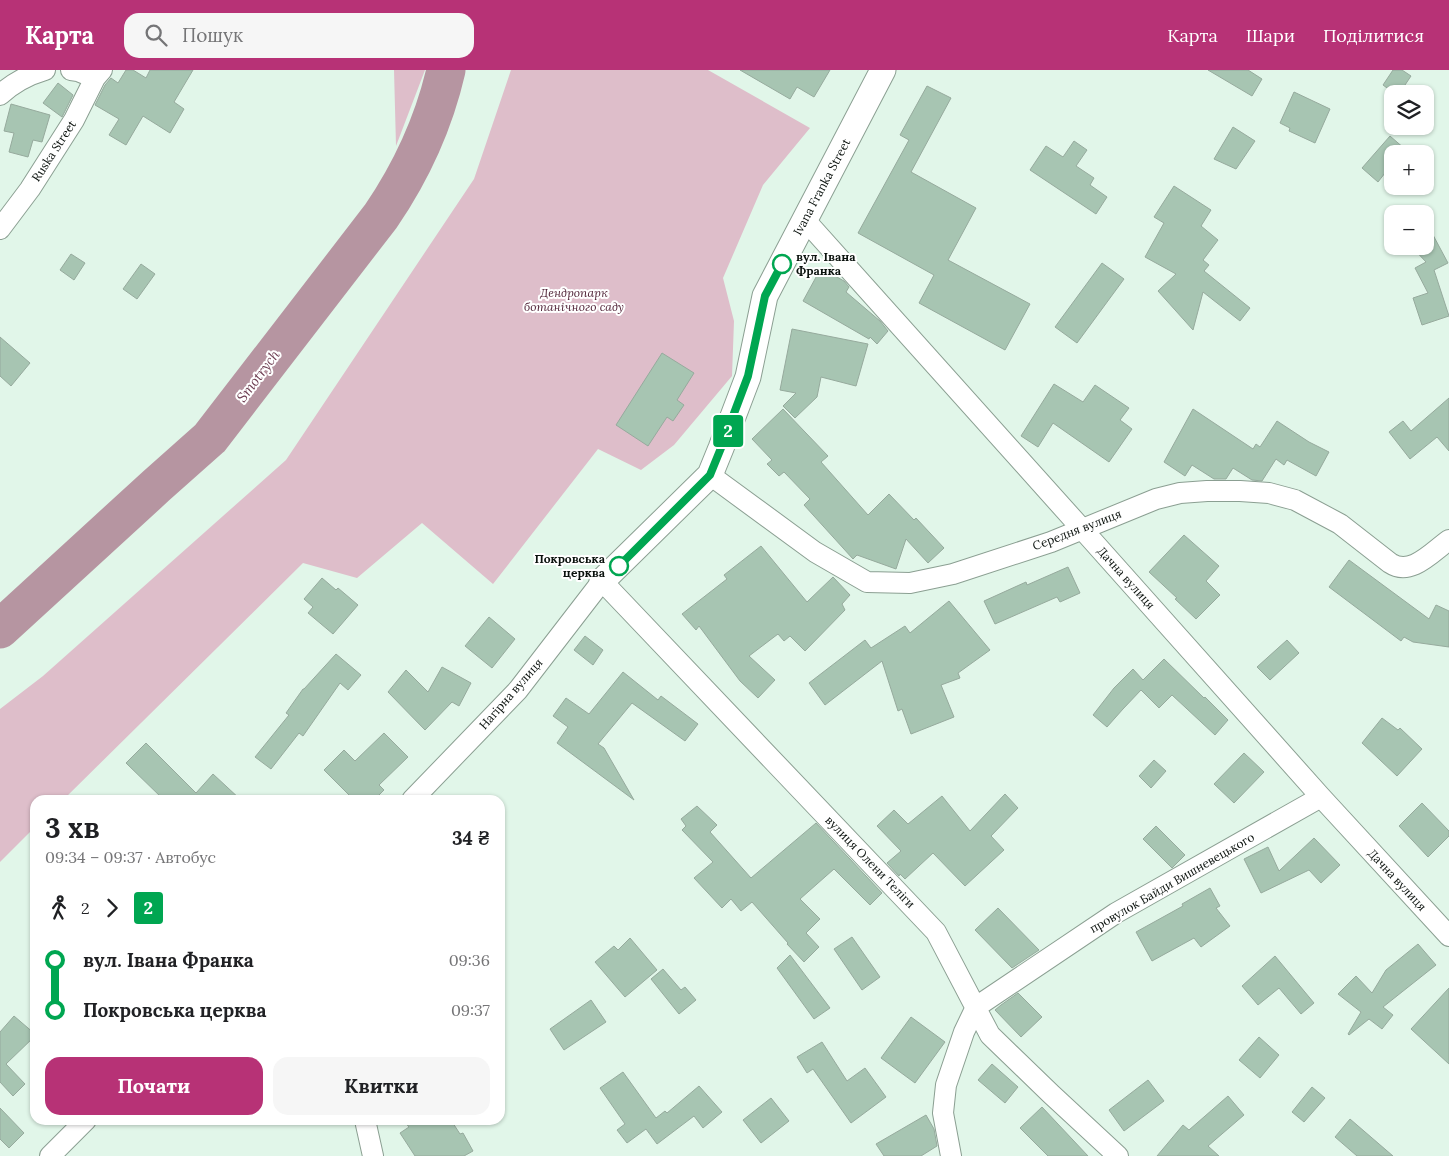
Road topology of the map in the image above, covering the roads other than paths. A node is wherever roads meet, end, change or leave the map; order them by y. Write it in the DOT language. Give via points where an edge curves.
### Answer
graph roads {
  1 [pos="45,70"];
  2 [pos="71,70"];
  3 [pos="883,70"];
  4 [pos="98,74"];
  5 [pos="0,95"];
  6 [pos="805,220"];
  7 [pos="0,230"];
  8 [pos="710,475"];
  9 [pos="1082,529"];
  10 [pos="1449,540"];
  11 [pos="602,581"];
  12 [pos="417,795"];
  13 [pos="1320,797"];
  14 [pos="1449,936"];
  15 [pos="976,1007"];
  16 [pos="81,1125"];
  17 [pos="366,1125"];
  18 [pos="50,1156"];
  19 [pos="373,1156"];
  20 [pos="951,1156"];
  21 [pos="1118,1156"];
  1 -- 5 [label="street" via="29,75"];
  2 -- 4 [label="street"];
  3 -- 6 [label="street, Ivana Franka Street"];
  4 -- 7 [label="street, Ruska Street" via="74,120"];
  6 -- 8 [label="street, Ivana Franka Street" via="765,296 748,376"];
  6 -- 9 [label="street, Дачна вулиця"];
  8 -- 9 [label="street, Середня вулиця" via="815,552 867,582 910,583 952,574"];
  8 -- 11 [label="street, Ivana Franka Street"];
  9 -- 10 [label="street, Середня вулиця" via="1156,499 1180,493 1240,491 1269,493 1295,500 1340,524 1398,567 1412,566"];
  9 -- 13 [label="street, Дачна вулиця"];
  11 -- 12 [label="street, Нагірна вулиця" via="518,690"];
  11 -- 15 [label="street, вулиця Олени Теліги" via="936,932"];
  13 -- 14 [label="street, Дачна вулиця"];
  13 -- 15 [label="street, провулок Байди Вишневецького" via="1116,913"];
  15 -- 20 [label="street" via="946,1085 943,1113"];
  15 -- 21 [label="street, вулиця Олени Теліги" via="990,1035"];
  16 -- 18 [label="street"];
  17 -- 19 [label="street"];
}
